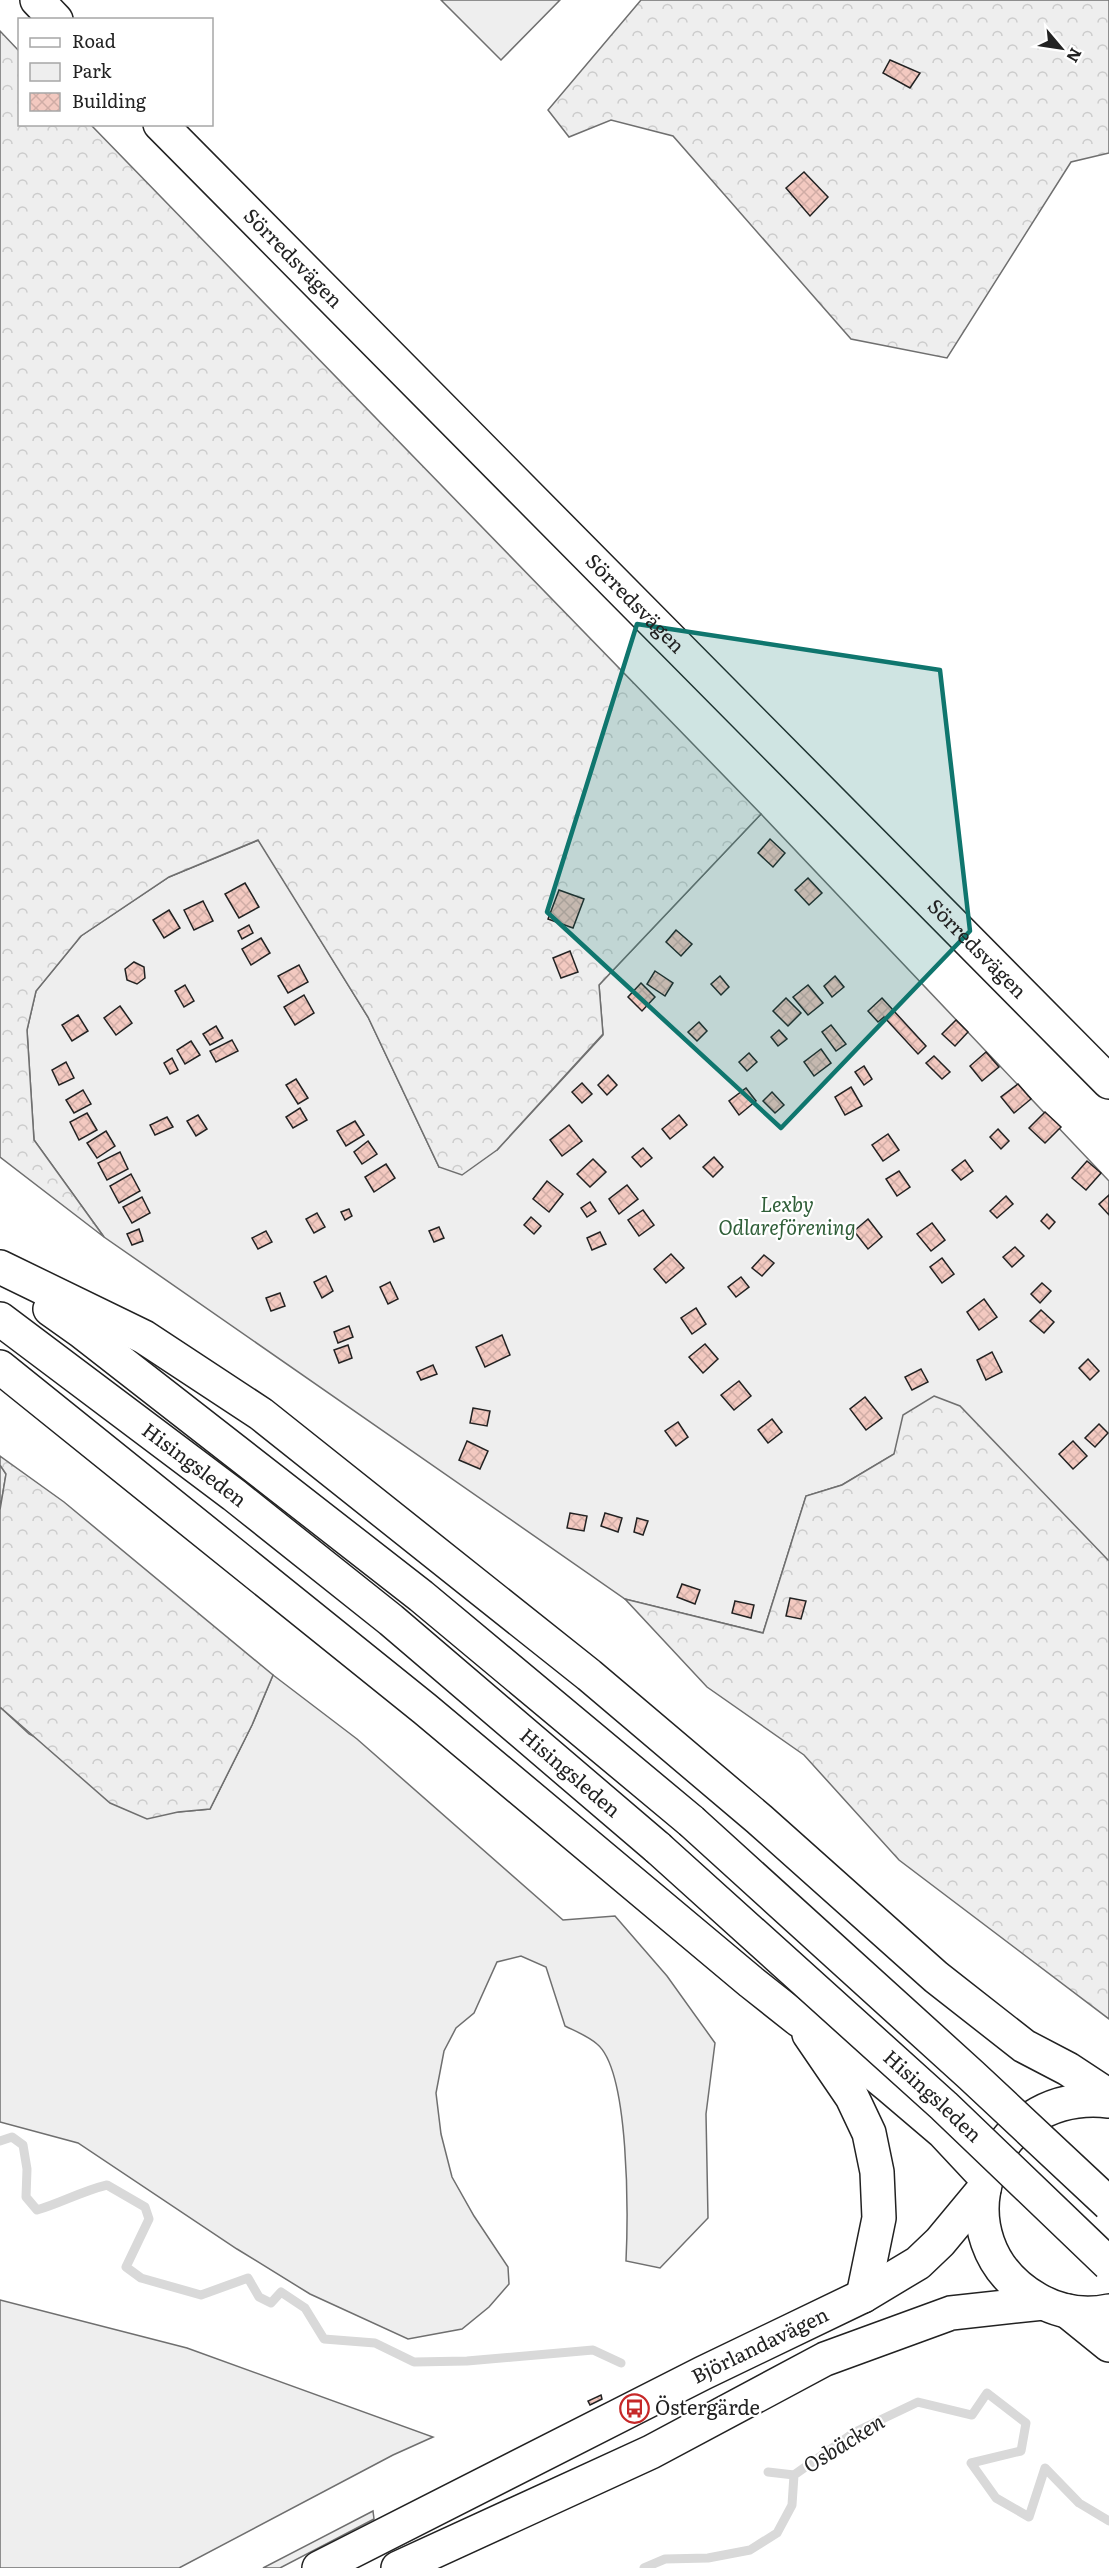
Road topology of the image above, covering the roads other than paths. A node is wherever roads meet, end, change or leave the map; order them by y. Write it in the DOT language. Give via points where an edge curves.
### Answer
graph roads {
  1 [pos="37,0"];
  2 [pos="54,18"];
  3 [pos="162,126"];
  4 [pos="1109,1083"];
  5 [pos="0,1267"];
  6 [pos="0,1275"];
  7 [pos="0,1319"];
  8 [pos="0,1367"];
  9 [pos="799,2020"];
  10 [pos="1109,2096"];
  11 [pos="1109,2101"];
  12 [pos="985,2184"];
  13 [pos="1109,2204"];
  14 [pos="1109,2264"];
  15 [pos="863,2296"];
  16 [pos="1055,2307"];
  17 [pos="1109,2311"];
  18 [pos="1109,2345"];
  19 [pos="319,2568"];
  20 [pos="398,2568"];
  1 -- 2 [label="main road"];
  3 -- 4 [label="main road, Sörredsvägen"];
  5 -- 10 [label="main road" via="144,1337 261,1414 598,1682 936,1977 1024,2046"];
  6 -- 13 [label="main road, Hisingsleden, bridge" via="81,1331 421,1596 691,1821"];
  7 -- 14 [label="main road, Hisingsleden, bridge" via="234,1495 391,1620 658,1848 944,2106"];
  8 -- 9 [label="main road" via="416,1701"];
  9 -- 12 [label="main road" via="828,2036 943,2132"];
  9 -- 15 [label="main road" via="852,2097 869,2133 877,2172 879,2218"];
  11 -- 12 [label="main road" via="1060,2103 1028,2119 1002,2145"];
  12 -- 15 [label="main road, Björlandavägen" via="940,2242 918,2262"];
  12 -- 16 [label="main road" via="983,2217 995,2256 1026,2292"];
  15 -- 19 [label="main road, Björlandavägen"];
  16 -- 17 [label="main road, Björlandavägen" via="1084,2313"];
  16 -- 18 [label="main road"];
  16 -- 20 [label="main road, Björlandavägen" via="951,2313 825,2359 651,2452"];
}
